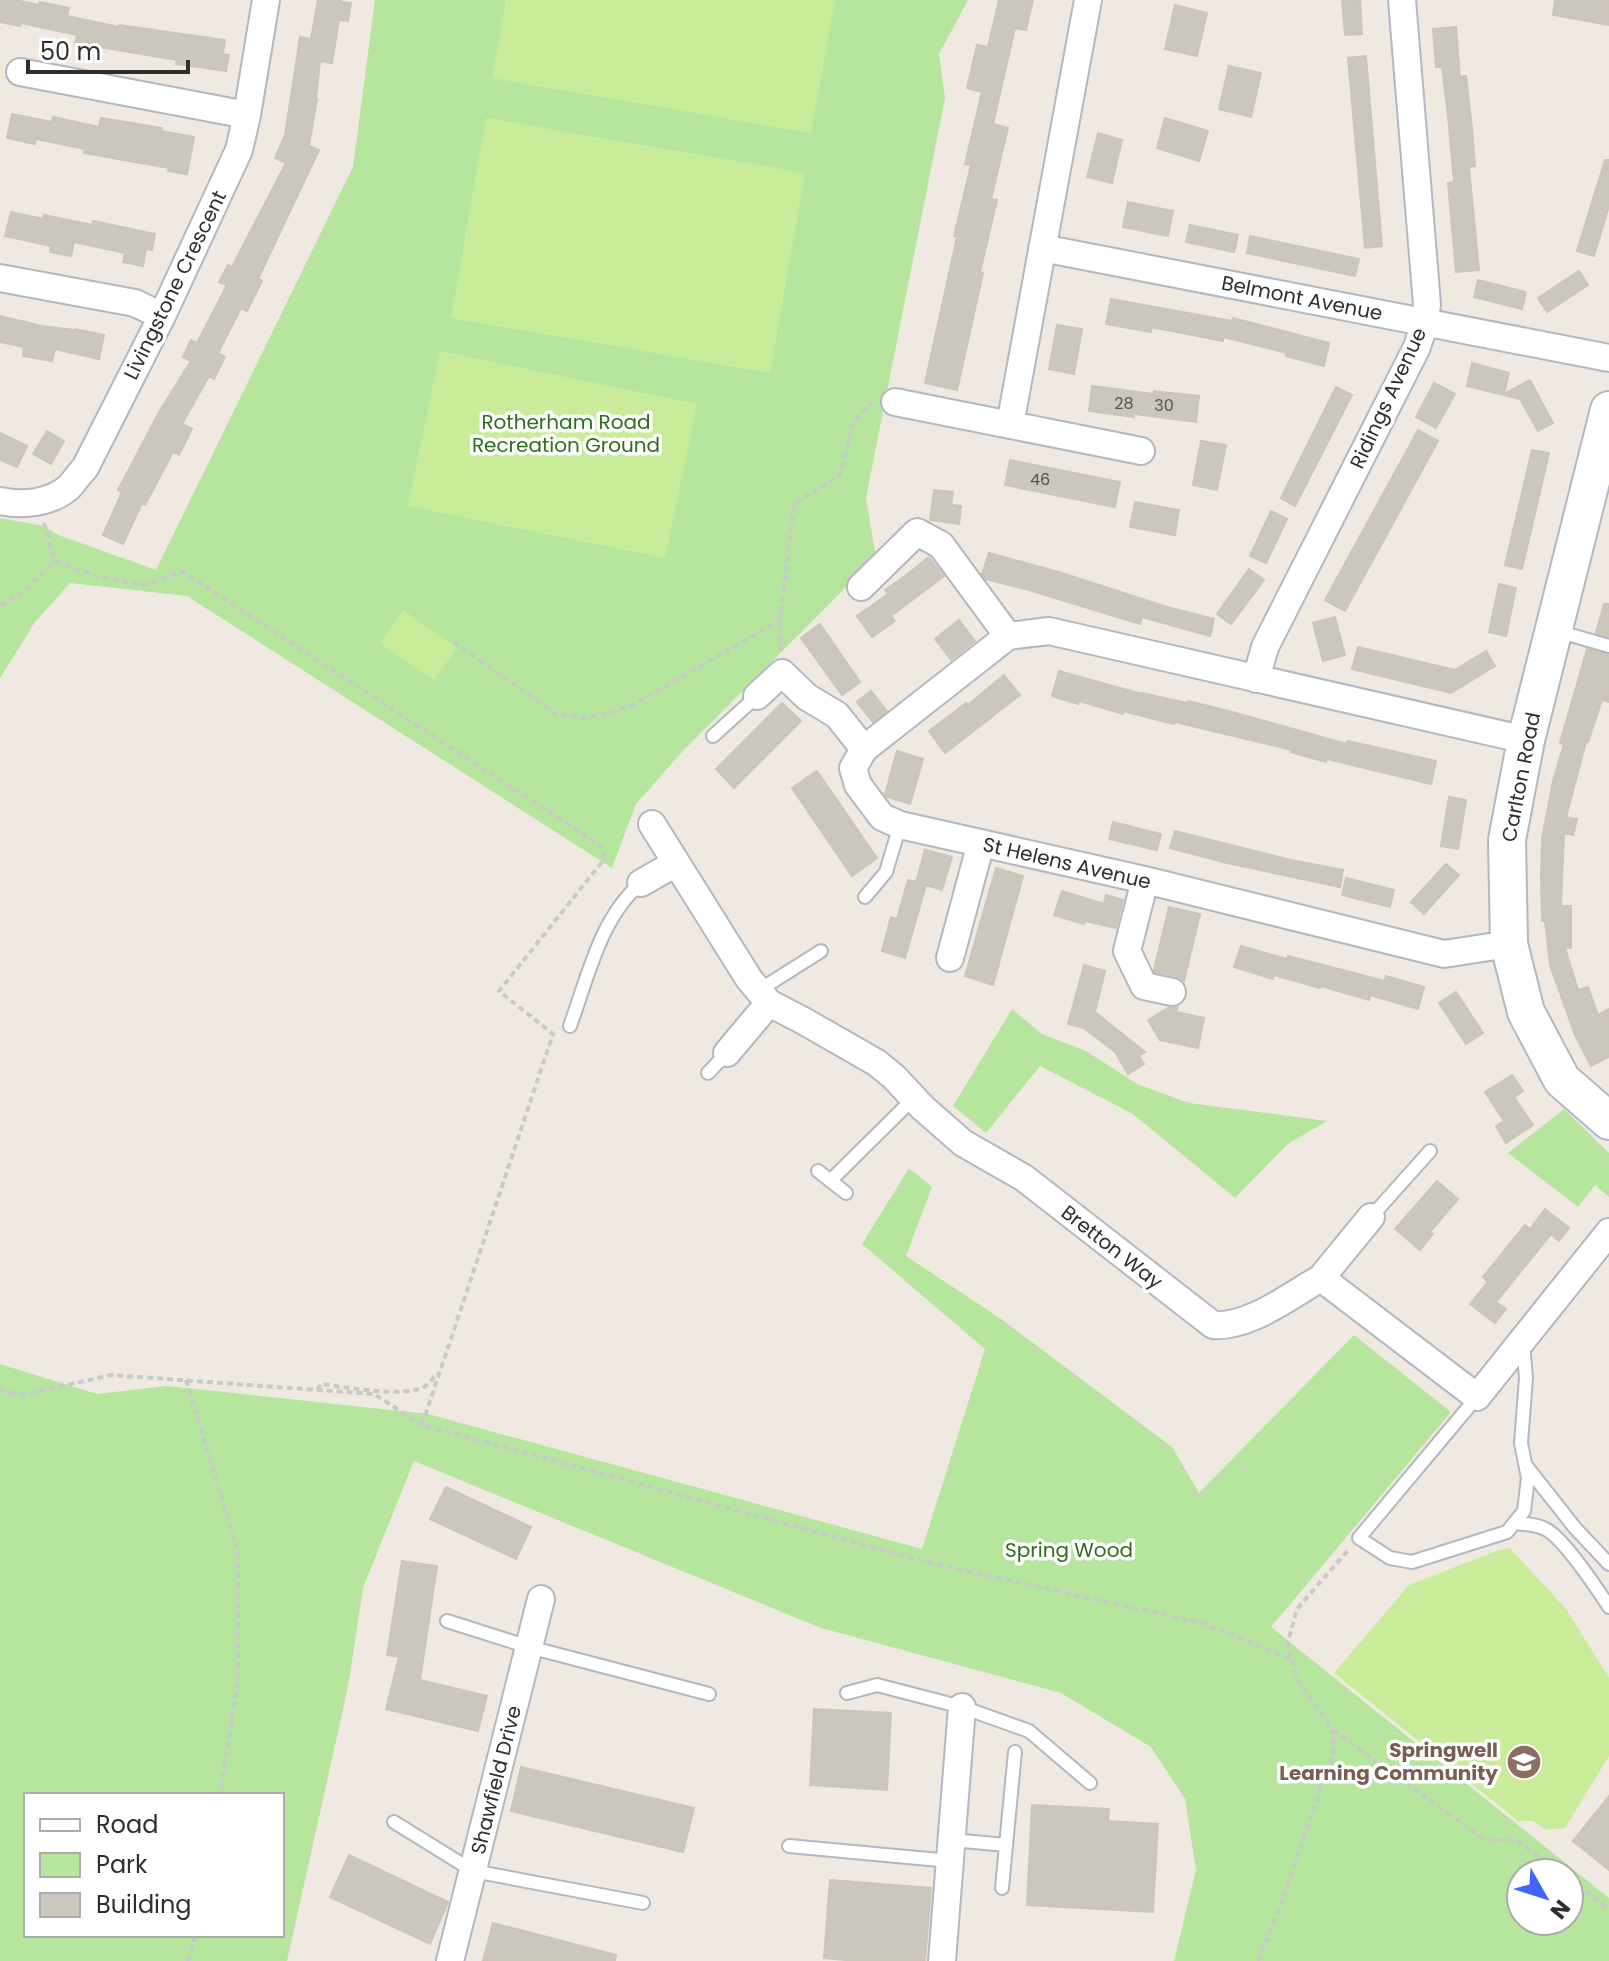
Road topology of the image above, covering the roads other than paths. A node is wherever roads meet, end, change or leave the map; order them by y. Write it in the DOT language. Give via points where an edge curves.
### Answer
graph roads {
  1 [pos="266,0"];
  2 [pos="1088,0"];
  3 [pos="1402,0"];
  4 [pos="20,72"];
  5 [pos="247,115"];
  6 [pos="1042,248"];
  7 [pos="0,278"];
  8 [pos="162,316"];
  9 [pos="1425,322"];
  10 [pos="1609,358"];
  11 [pos="895,402"];
  12 [pos="1609,410"];
  13 [pos="1010,425"];
  14 [pos="1141,451"];
  15 [pos="0,501"];
  16 [pos="861,587"];
  17 [pos="1553,631"];
  18 [pos="1008,636"];
  19 [pos="1609,646"];
  20 [pos="1256,679"];
  21 [pos="757,696"];
  22 [pos="713,736"];
  23 [pos="1526,740"];
  24 [pos="864,749"];
  25 [pos="652,824"];
  26 [pos="900,825"];
  27 [pos="981,843"];
  28 [pos="676,863"];
  29 [pos="1145,880"];
  30 [pos="641,883"];
  31 [pos="865,897"];
  32 [pos="1509,944"];
  33 [pos="821,951"];
  34 [pos="950,958"];
  35 [pos="1172,992"];
  36 [pos="763,997"];
  37 [pos="570,1026"];
  38 [pos="727,1053"];
  39 [pos="708,1073"];
  40 [pos="914,1098"];
  41 [pos="1607,1116"];
  42 [pos="1430,1151"];
  43 [pos="818,1171"];
  44 [pos="830,1181"];
  45 [pos="846,1193"];
  46 [pos="1371,1217"];
  47 [pos="1609,1232"];
  48 [pos="1321,1278"];
  49 [pos="1523,1340"];
  50 [pos="1477,1397"];
  51 [pos="1525,1465"];
  52 [pos="1514,1523"];
  53 [pos="1609,1564"];
  54 [pos="541,1599"];
  55 [pos="1609,1607"];
  56 [pos="447,1621"];
  57 [pos="529,1647"];
  58 [pos="847,1693"];
  59 [pos="709,1694"];
  60 [pos="962,1707"];
  61 [pos="1015,1752"];
  62 [pos="1090,1783"];
  63 [pos="394,1822"];
  64 [pos="1006,1845"];
  65 [pos="789,1846"];
  66 [pos="951,1851"];
  67 [pos="473,1871"];
  68 [pos="1002,1888"];
  69 [pos="643,1903"];
  70 [pos="450,1961"];
  71 [pos="942,1961"];
  1 -- 5 [label="street, Livingstone Crescent"];
  2 -- 6 [label="street"];
  3 -- 9 [label="street, Ridings Avenue"];
  4 -- 5 [label="street"];
  5 -- 8 [label="street, Livingstone Crescent" via="239,150"];
  6 -- 9 [label="street, Belmont Avenue"];
  6 -- 13 [label="street"];
  7 -- 8 [label="street" via="135,303"];
  8 -- 15 [label="street, Livingstone Crescent" via="85,468 67,489 40,502"];
  9 -- 10 [label="street, Belmont Avenue"];
  9 -- 20 [label="street, Ridings Avenue" via="1265,647"];
  11 -- 13 [label="street"];
  12 -- 17 [label="main road, Carlton Road"];
  13 -- 14 [label="street"];
  16 -- 18 [label="street" via="917,532 941,545"];
  17 -- 19 [label="lane"];
  17 -- 23 [label="main road, Carlton Road"];
  18 -- 20 [label="street" via="1049,631"];
  18 -- 24 [label="street"];
  20 -- 23 [label="street"];
  21 -- 22 [label="lane"];
  21 -- 24 [label="street" via="782,673 837,715"];
  23 -- 32 [label="main road, Carlton Road" via="1507,840"];
  24 -- 26 [label="street, St Helens Avenue" via="853,768 858,785 882,817"];
  25 -- 28 [label="street, Bretton Way"];
  26 -- 27 [label="street, St Helens Avenue"];
  26 -- 31 [label="lane" via="886,872"];
  27 -- 29 [label="street, St Helens Avenue"];
  27 -- 34 [label="street"];
  28 -- 30 [label="street"];
  28 -- 36 [label="street, Bretton Way"];
  29 -- 32 [label="street, St Helens Avenue" via="1444,954"];
  29 -- 35 [label="street" via="1127,951 1144,986"];
  30 -- 37 [label="lane" via="605,929"];
  32 -- 41 [label="main road, Carlton Road" via="1526,1012 1562,1080"];
  33 -- 36 [label="lane"];
  36 -- 38 [label="street"];
  36 -- 40 [label="street, Bretton Way" via="877,1063"];
  38 -- 39 [label="lane"];
  40 -- 44 [label="lane"];
  40 -- 48 [label="street, Bretton Way" via="963,1143 1024,1178 1213,1325 1239,1323"];
  42 -- 46 [label="lane, Bretton Way"];
  43 -- 44 [label="lane"];
  44 -- 45 [label="lane"];
  46 -- 48 [label="street, Bretton Way"];
  47 -- 49 [label="street"];
  48 -- 50 [label="street"];
  49 -- 50 [label="street"];
  49 -- 51 [label="lane"];
  50 -- 52 [label="lane" via="1359,1538 1390,1558 1412,1562 1507,1532"];
  51 -- 52 [label="lane" via="1524,1511"];
  51 -- 53 [label="lane"];
  52 -- 55 [label="lane" via="1546,1529"];
  54 -- 57 [label="street, Shawfield Drive"];
  56 -- 57 [label="lane"];
  57 -- 59 [label="lane"];
  57 -- 67 [label="street, Shawfield Drive"];
  58 -- 60 [label="lane" via="877,1685"];
  60 -- 62 [label="lane" via="1029,1731"];
  60 -- 66 [label="street"];
  61 -- 64 [label="lane"];
  63 -- 67 [label="lane"];
  64 -- 66 [label="lane"];
  64 -- 68 [label="lane"];
  65 -- 66 [label="lane"];
  66 -- 71 [label="street"];
  67 -- 69 [label="lane"];
  67 -- 70 [label="street, Shawfield Drive"];
}
